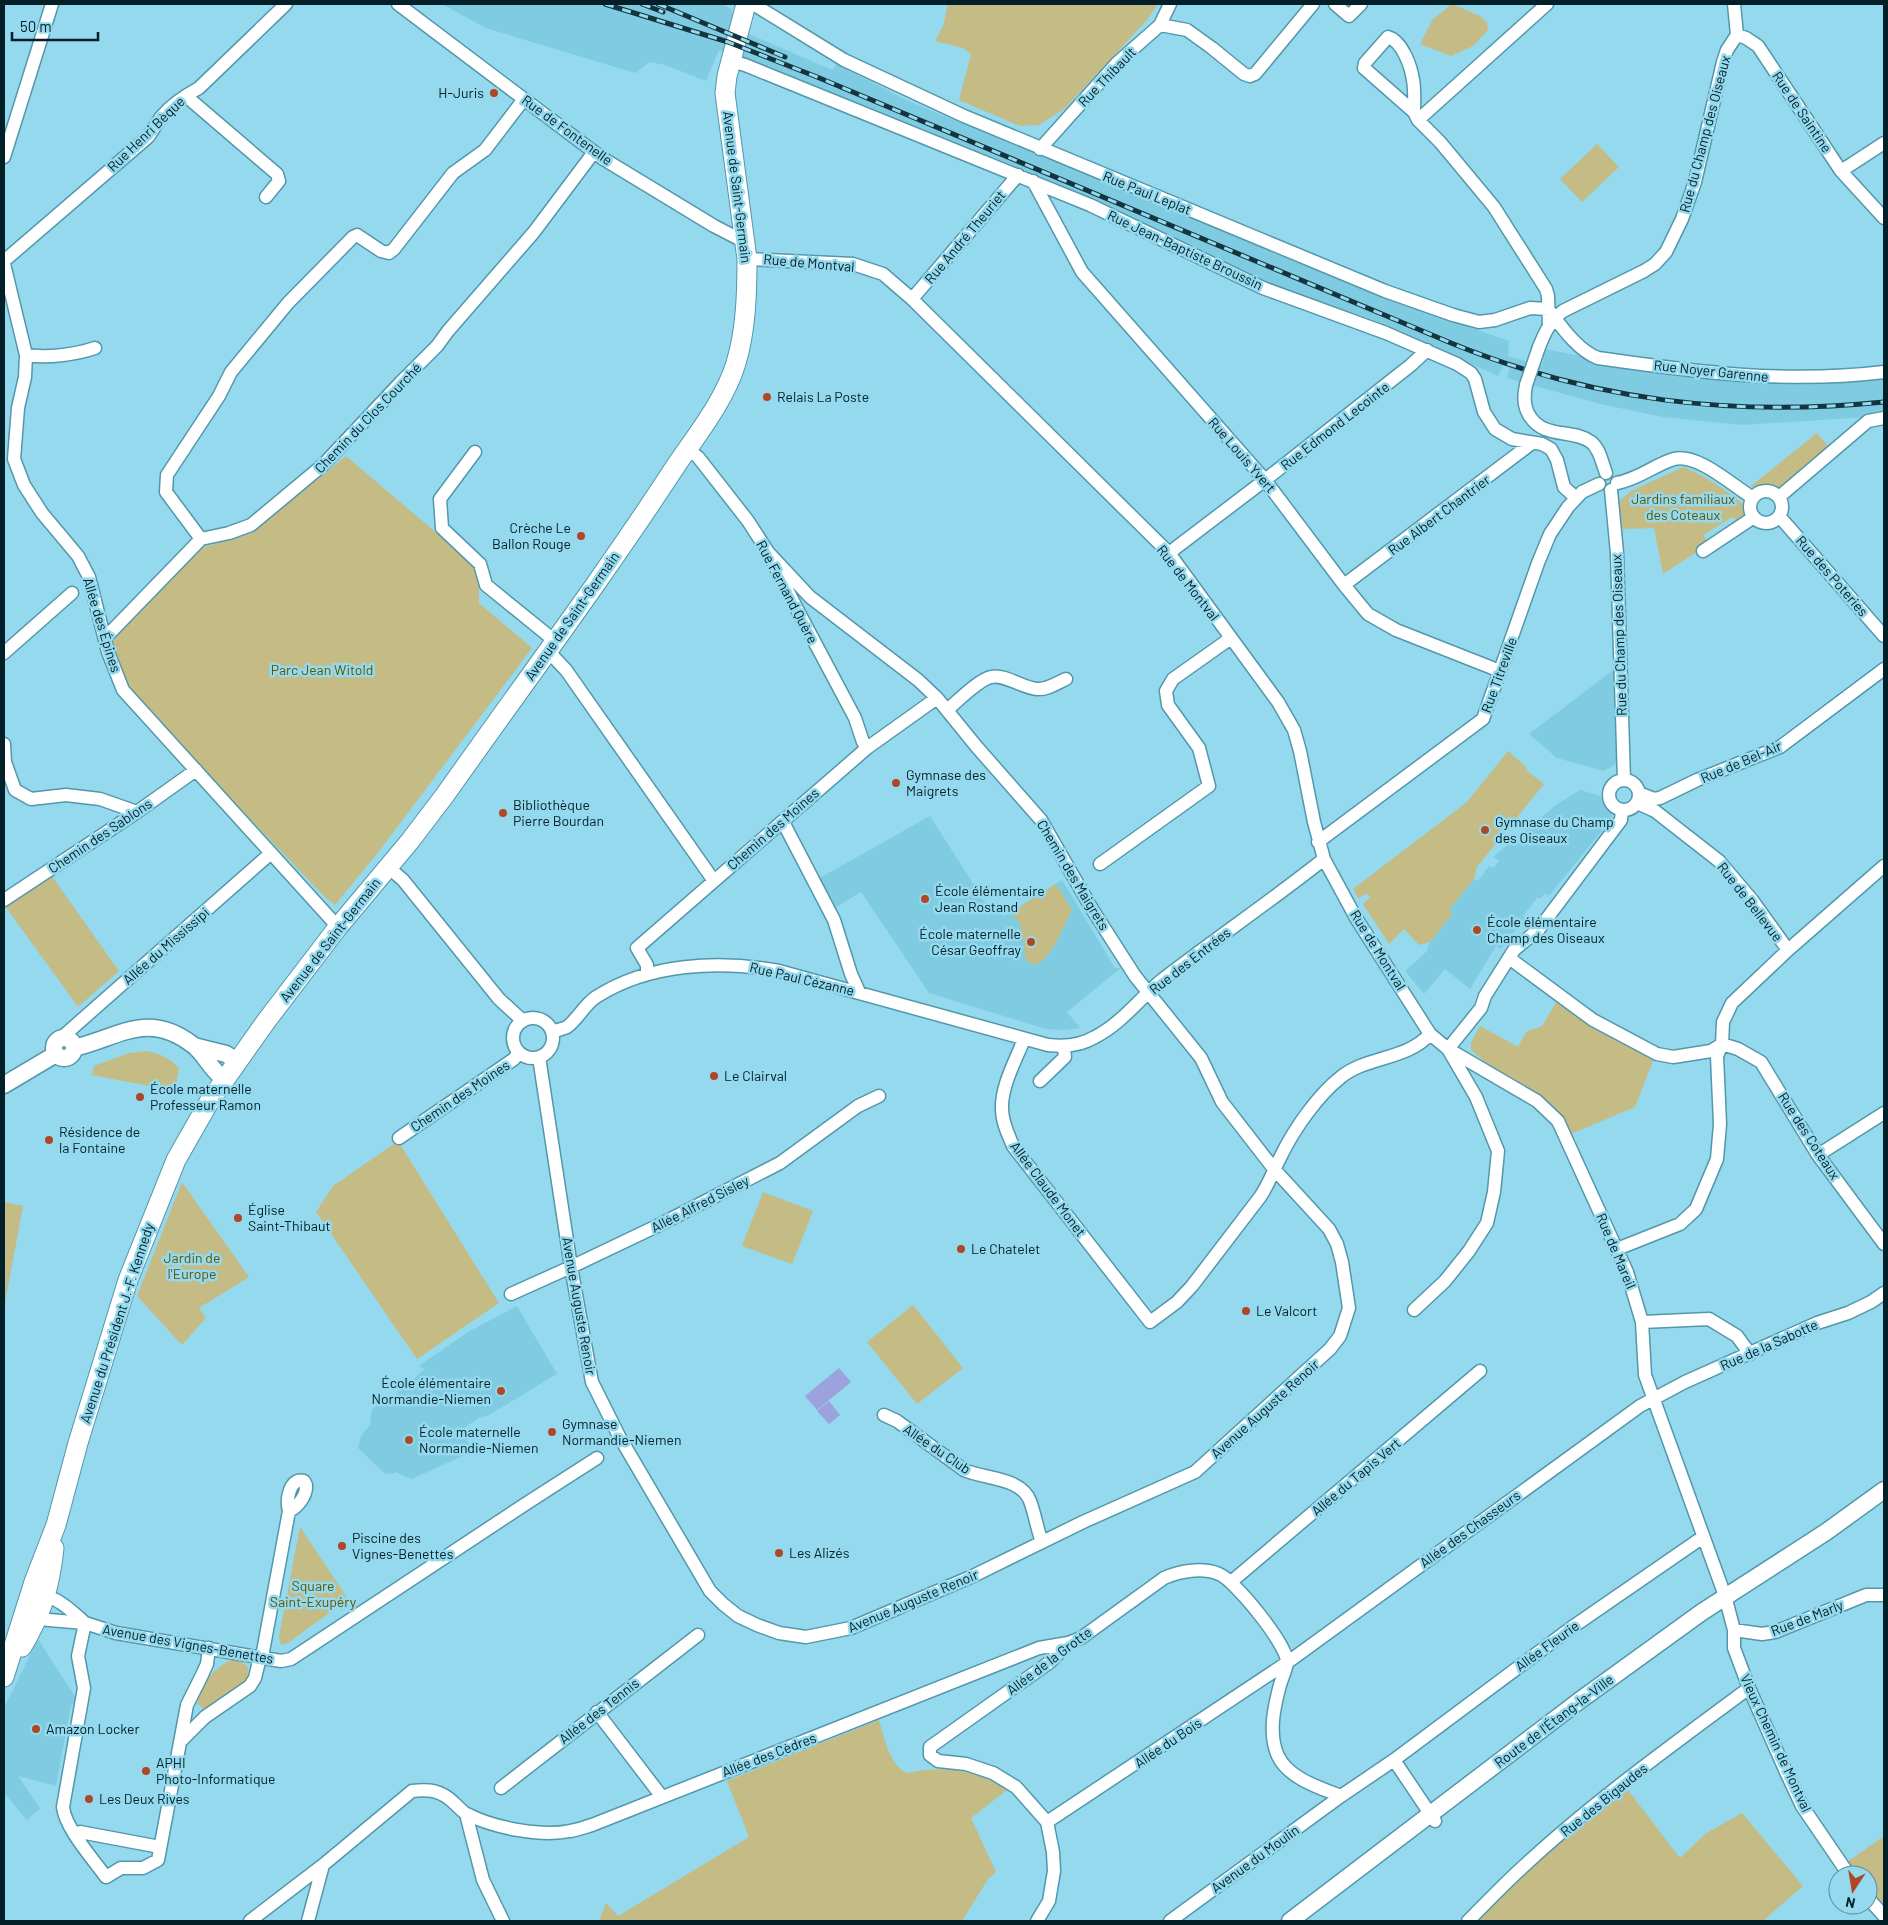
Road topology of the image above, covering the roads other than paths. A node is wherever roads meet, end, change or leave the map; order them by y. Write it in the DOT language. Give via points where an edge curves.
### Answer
graph roads {
  1 [pos="52,4"];
  2 [pos="286,4"];
  3 [pos="398,4"];
  4 [pos="746,4"];
  5 [pos="753,4"];
  6 [pos="1170,4"];
  7 [pos="1313,4"];
  8 [pos="1335,4"];
  9 [pos="1361,4"];
  10 [pos="1547,4"];
  11 [pos="1734,4"];
  12 [pos="1160,25"];
  13 [pos="1737,35"];
  14 [pos="731,61"];
  15 [pos="186,96"];
  16 [pos="524,100"];
  17 [pos="1416,116"];
  18 [pos="1884,143"];
  19 [pos="1040,149"];
  20 [pos="594,152"];
  21 [pos="4,157"];
  22 [pos="1841,170"];
  23 [pos="1018,175"];
  24 [pos="1033,181"];
  25 [pos="266,197"];
  26 [pos="1884,218"];
  27 [pos="746,250"];
  28 [pos="4,263"];
  29 [pos="912,299"];
  30 [pos="1551,317"];
  31 [pos="95,348"];
  32 [pos="1427,350"];
  33 [pos="26,355"];
  34 [pos="1884,372"];
  35 [pos="1884,418"];
  36 [pos="1532,443"];
  37 [pos="688,449"];
  38 [pos="475,452"];
  39 [pos="9,462"];
  40 [pos="1602,478"];
  41 [pos="1265,480"];
  42 [pos="1614,487"];
  43 [pos="1779,497"];
  44 [pos="1576,498"];
  45 [pos="1753,498"];
  46 [pos="1779,516"];
  47 [pos="1754,517"];
  48 [pos="200,538"];
  49 [pos="1704,551"];
  50 [pos="768,552"];
  51 [pos="1168,553"];
  52 [pos="1344,585"];
  53 [pos="72,593"];
  54 [pos="1884,636"];
  55 [pos="105,638"];
  56 [pos="1231,638"];
  57 [pos="551,646"];
  58 [pos="4,653"];
  59 [pos="1884,669"];
  60 [pos="1500,671"];
  61 [pos="1066,679"];
  62 [pos="937,698"];
  63 [pos="947,710"];
  64 [pos="4,744"];
  65 [pos="867,748"];
  66 [pos="196,770"];
  67 [pos="1624,780"];
  68 [pos="1638,798"];
  69 [pos="1622,810"];
  70 [pos="137,812"];
  71 [pos="782,822"];
  72 [pos="1318,842"];
  73 [pos="271,853"];
  74 [pos="1324,859"];
  75 [pos="1100,864"];
  76 [pos="1884,866"];
  77 [pos="388,867"];
  78 [pos="714,881"];
  79 [pos="4,900"];
  80 [pos="338,927"];
  81 [pos="1788,950"];
  82 [pos="1509,958"];
  83 [pos="647,974"];
  84 [pos="859,992"];
  85 [pos="1148,993"];
  86 [pos="523,1020"];
  87 [pos="552,1032"];
  88 [pos="1430,1034"];
  89 [pos="1024,1039"];
  90 [pos="1722,1044"];
  91 [pos="194,1046"];
  92 [pos="58,1047"];
  93 [pos="1064,1047"];
  94 [pos="1448,1049"];
  95 [pos="520,1052"];
  96 [pos="539,1057"];
  97 [pos="237,1062"];
  98 [pos="224,1079"];
  99 [pos="1040,1081"];
  100 [pos="4,1085"];
  101 [pos="879,1096"];
  102 [pos="209,1102"];
  103 [pos="1884,1114"];
  104 [pos="398,1138"];
  105 [pos="1818,1154"];
  106 [pos="1274,1169"];
  107 [pos="1884,1244"];
  108 [pos="1616,1249"];
  109 [pos="571,1267"];
  110 [pos="1884,1293"];
  111 [pos="510,1294"];
  112 [pos="1414,1310"];
  113 [pos="1642,1322"];
  114 [pos="1750,1354"];
  115 [pos="1480,1371"];
  116 [pos="1654,1397"];
  117 [pos="884,1415"];
  118 [pos="596,1458"];
  119 [pos="1884,1490"];
  120 [pos="290,1511"];
  121 [pos="1702,1537"];
  122 [pos="1042,1542"];
  123 [pos="1232,1582"];
  124 [pos="1884,1595"];
  125 [pos="37,1598"];
  126 [pos="1727,1601"];
  127 [pos="37,1618"];
  128 [pos="85,1624"];
  129 [pos="1734,1630"];
  130 [pos="698,1635"];
  131 [pos="1068,1644"];
  132 [pos="209,1648"];
  133 [pos="261,1657"];
  134 [pos="1288,1662"];
  135 [pos="4,1678"];
  136 [pos="1749,1688"];
  137 [pos="187,1705"];
  138 [pos="597,1712"];
  139 [pos="205,1717"];
  140 [pos="182,1740"];
  141 [pos="1394,1760"];
  142 [pos="501,1788"];
  143 [pos="1340,1796"];
  144 [pos="662,1797"];
  145 [pos="466,1814"];
  146 [pos="1433,1818"];
  147 [pos="1047,1822"];
  148 [pos="75,1834"];
  149 [pos="160,1847"];
  150 [pos="324,1865"];
  151 [pos="1842,1865"];
  152 [pos="250,1921"];
  153 [pos="308,1921"];
  154 [pos="502,1921"];
  155 [pos="1037,1921"];
  156 [pos="1170,1921"];
  157 [pos="1290,1921"];
  158 [pos="1300,1921"];
  159 [pos="1468,1921"];
  1 -- 21 [label="street"];
  2 -- 15 [label="street, Rue Henri Bèque" via="199,88"];
  3 -- 16 [label="street, Rue de Fontenelle"];
  4 -- 14 [label="main road, Avenue de Saint-Germain"];
  5 -- 19 [label="street, Rue Paul Leplat" via="860,68"];
  6 -- 12 [label="street, Rue Thibault"];
  7 -- 12 [label="street" via="1250,76 1187,30"];
  8 -- 9 [label="street" via="1350,16"];
  10 -- 17 [label="street"];
  11 -- 13 [label="street"];
  12 -- 19 [label="street, Rue Thibault" via="1117,63"];
  13 -- 22 [label="street, Rue de Saintine" via="1758,46"];
  13 -- 30 [label="street, Rue du Champ des Oiseaux" via="1723,62 1695,182 1666,252 1644,271"];
  14 -- 23 [label="street, Rue Jean-Baptiste Broussin"];
  14 -- 27 [label="main road, Avenue de Saint-Germain" via="725,93"];
  15 -- 25 [label="street" via="278,174 279,181"];
  15 -- 28 [label="street, Rue Henri Bèque" via="160,118 148,137"];
  16 -- 20 [label="street, Rue de Fontenelle"];
  16 -- 48 [label="street" via="485,150 453,173 394,249 389,253 381,251 357,235 353,237 288,303 230,372 219,396 167,475 166,492"];
  17 -- 17 [label="street" via="1364,68 1388,37 1395,39 1404,54 1413,79"];
  17 -- 30 [label="street" via="1494,207 1546,288"];
  18 -- 22 [label="street"];
  19 -- 30 [label="street, Rue Paul Leplat" via="1385,291 1453,315 1487,322 1530,308"];
  20 -- 27 [label="street, Rue de Fontenelle" via="714,226"];
  20 -- 48 [label="street, Chemin du Clos Courché" via="534,232 437,346 323,465 251,525"];
  22 -- 26 [label="street, Rue de Saintine"];
  23 -- 24 [label="street, Rue Jean-Baptiste Broussin"];
  23 -- 29 [label="street, Rue André Theuriet"];
  24 -- 32 [label="street, Rue Jean-Baptiste Broussin" via="1263,288"];
  24 -- 41 [label="street, Rue Louis Yvert" via="1082,272"];
  27 -- 29 [label="street, Rue de Montval" via="853,264 883,274"];
  27 -- 37 [label="main road, Avenue de Saint-Germain" via="743,332 736,364 723,393"];
  28 -- 33 [label="street, Allée des Épines"];
  29 -- 51 [label="street, Rue de Montval"];
  30 -- 34 [label="street, Rue Noyer Garenne" via="1582,350 1598,358 1771,378 1858,376"];
  30 -- 40 [label="street, bridge" via="1526,385 1525,403 1533,420 1546,430 1589,441 1597,450"];
  31 -- 33 [label="street" via="82,353"];
  32 -- 36 [label="street, Rue Jean-Baptiste Broussin" via="1471,373 1486,416 1496,429 1512,439"];
  32 -- 41 [label="street, Rue Edmond Lecointe"];
  33 -- 39 [label="street, Allée des Épines"];
  35 -- 43 [label="street" via="1868,421"];
  36 -- 44 [label="street, Rue Jean-Baptiste Broussin" via="1551,449 1564,487"];
  36 -- 52 [label="street, Rue Albert Chantrier"];
  37 -- 50 [label="street, Rue Fernand Quère" via="698,457 748,521"];
  37 -- 57 [label="main road, Avenue de Saint-Germain"];
  38 -- 57 [label="street" via="440,499 442,528 480,564 486,584"];
  39 -- 55 [label="street, Allée des Épines" via="42,513 78,556 89,577"];
  40 -- 42 [label="street" via="1614,475"];
  40 -- 44 [label="street, Rue Titreville"];
  41 -- 51 [label="street, Rue Edmond Lecointe"];
  41 -- 52 [label="street, Rue Louis Yvert"];
  42 -- 45 [label="street" via="1674,460 1686,459 1701,464"];
  42 -- 67 [label="street, Rue du Champ des Oiseaux"];
  43 -- 45 [label="street" via="1766,491"];
  43 -- 46 [label="street" via="1782,506"];
  44 -- 60 [label="street, Rue Titreville" via="1546,543"];
  45 -- 47 [label="street" via="1750,507"];
  46 -- 47 [label="street" via="1772,522 1762,522"];
  46 -- 54 [label="street, Rue des Poteries"];
  47 -- 49 [label="street"];
  48 -- 55 [label="street"];
  50 -- 62 [label="street, Chemin des Maigrets" via="810,597"];
  50 -- 65 [label="street, Rue Fernand Quère" via="855,718"];
  51 -- 56 [label="street, Rue de Montval"];
  52 -- 60 [label="street, Rue Louis Yvert" via="1368,614 1394,629"];
  53 -- 58 [label="street"];
  55 -- 66 [label="street, Allée des Épines" via="123,690"];
  56 -- 72 [label="street, Rue de Montval" via="1278,702 1294,730"];
  56 -- 75 [label="street" via="1173,679 1166,691 1168,705 1198,748 1209,786"];
  57 -- 77 [label="main road, Avenue de Saint-Germain" via="445,795"];
  57 -- 78 [label="street"];
  59 -- 68 [label="street, Rue de Bel-Air" via="1780,747 1660,798"];
  60 -- 72 [label="street, Rue Titreville" via="1483,719"];
  61 -- 63 [label="street" via="1038,689 990,677"];
  62 -- 63 [label="street, Chemin des Maigrets"];
  62 -- 65 [label="street, Chemin des Moines"];
  63 -- 85 [label="street, Chemin des Maigrets" via="1041,820 1092,909"];
  64 -- 70 [label="street" via="5,762 15,790 31,799 66,795 100,799"];
  65 -- 71 [label="street, Chemin des Moines"];
  66 -- 70 [label="street, Chemin des Sablons"];
  66 -- 73 [label="street, Allée des Épines"];
  67 -- 68 [label="street" via="1635,785"];
  67 -- 69 [label="street" via="1613,785 1609,793 1614,806"];
  68 -- 69 [label="street" via="1631,809"];
  68 -- 81 [label="street, Rue de Bellevue" via="1719,861"];
  69 -- 82 [label="street" via="1621,820 1550,914"];
  70 -- 79 [label="street, Chemin des Sablons"];
  71 -- 78 [label="street, Chemin des Moines"];
  71 -- 84 [label="street" via="834,920"];
  72 -- 74 [label="street, Rue de Montval"];
  73 -- 80 [label="street, Allée des Épines"];
  73 -- 92 [label="street, Allée du Mississipi"];
  74 -- 85 [label="street, Rue des Entrées"];
  74 -- 88 [label="street, Rue de Montval" via="1356,918"];
  76 -- 81 [label="street"];
  77 -- 80 [label="main road, Avenue de Saint-Germain"];
  77 -- 86 [label="street" via="409,887 499,998"];
  78 -- 83 [label="street, Chemin des Moines" via="637,948 647,965"];
  80 -- 97 [label="main road, Avenue de Saint-Germain"];
  81 -- 90 [label="street" via="1732,1003 1723,1022"];
  82 -- 90 [label="street" via="1593,1020 1657,1054 1673,1057 1711,1051"];
  82 -- 94 [label="street" via="1481,1008"];
  83 -- 84 [label="street, Rue Paul Cézanne" via="724,964 753,966"];
  83 -- 87 [label="street, Rue Paul Cézanne" via="594,998 566,1028"];
  84 -- 89 [label="street, Rue Paul Cézanne"];
  85 -- 93 [label="street, Rue des Entrées" via="1095,1038"];
  85 -- 106 [label="street, Chemin des Maigrets" via="1201,1058 1222,1102"];
  86 -- 87 [label="street" via="540,1019"];
  86 -- 95 [label="street" via="514,1035"];
  87 -- 96 [label="street" via="551,1047"];
  88 -- 94 [label="street, Rue de Montval"];
  88 -- 106 [label="street" via="1404,1052 1356,1067 1340,1077 1310,1110"];
  89 -- 93 [label="street, Rue Paul Cézanne"];
  89 -- 106 [label="street, Allée Claude Monet" via="1006,1086 1002,1108 1012,1146 1150,1322 1192,1286 1268,1186"];
  90 -- 105 [label="street, Rue des Coteaux" via="1761,1062"];
  90 -- 108 [label="street" via="1717,1056 1720,1124 1717,1160 1696,1209 1680,1224"];
  91 -- 92 [label="street" via="162,1029 146,1027 130,1029 74,1048 67,1058 61,1058"];
  91 -- 97 [label="street" via="226,1054"];
  91 -- 98 [label="street" via="213,1072"];
  92 -- 100 [label="street"];
  93 -- 99 [label="street" via="1065,1057"];
  94 -- 108 [label="street, Rue de Mareil" via="1537,1100 1558,1121"];
  94 -- 112 [label="street" via="1476,1097 1498,1150 1494,1192 1487,1223 1469,1251 1445,1281"];
  95 -- 96 [label="street" via="528,1057"];
  95 -- 104 [label="street, Chemin des Moines" via="514,1060"];
  96 -- 109 [label="street, Avenue Auguste Renoir"];
  97 -- 98 [label="main road, Avenue de Saint-Germain"];
  98 -- 102 [label="main road, Avenue de Saint-Germain"];
  101 -- 109 [label="street, Allée Alfred Sisley" via="858,1106 780,1163"];
  102 -- 125 [label="main road, Avenue du Président J.-F. Kennedy" via="176,1160 128,1280 78,1443"];
  103 -- 105 [label="street"];
  105 -- 107 [label="street, Rue des Coteaux"];
  106 -- 122 [label="street, Avenue Auguste Renoir" via="1329,1229 1337,1244 1349,1308 1340,1336 1330,1349 1195,1472"];
  108 -- 113 [label="street, Rue de Mareil" via="1628,1272"];
  109 -- 111 [label="street, Allée Alfred Sisley"];
  109 -- 122 [label="street, Avenue Auguste Renoir" via="592,1382 710,1591 738,1616 779,1633 806,1637 838,1632 972,1576"];
  110 -- 114 [label="street, Rue de la Sabotte" via="1848,1313 1817,1323"];
  113 -- 114 [label="street" via="1709,1319 1738,1336"];
  113 -- 116 [label="street, Rue de Mareil" via="1645,1375"];
  114 -- 116 [label="street, Rue de la Sabotte"];
  115 -- 123 [label="street, Allée du Tapis Vert"];
  116 -- 121 [label="street, Rue de Mareil"];
  116 -- 134 [label="street, Allée des Chasseurs"];
  117 -- 122 [label="street, Allée du Club" via="964,1470 1020,1488 1030,1500"];
  118 -- 133 [label="street, Avenue des Vignes-Benettes" via="291,1659 281,1661"];
  119 -- 126 [label="street, Route de l'Étang-la-Ville"];
  120 -- 133 [label="street"];
  121 -- 126 [label="street, Rue de Mareil"];
  121 -- 141 [label="street, Allée Fleurie" via="1571,1628"];
  123 -- 131 [label="street, Allée de la Grotte" via="1220,1574 1205,1571 1176,1573"];
  123 -- 134 [label="street" via="1281,1644"];
  124 -- 129 [label="street, Rue de Marly" via="1866,1595 1775,1632 1762,1634"];
  125 -- 127 [label="main road, Avenue du Président J.-F. Kennedy"];
  125 -- 128 [label="street, Avenue des Vignes-Benettes" via="72,1612"];
  125 -- 135 [label="main road, Avenue du Président J.-F. Kennedy"];
  126 -- 129 [label="street"];
  126 -- 146 [label="street, Route de l'Étang-la-Ville"];
  127 -- 128 [label="street, Avenue des Vignes-Benettes"];
  127 -- 135 [label="main road, Avenue du Président J.-F. Kennedy"];
  128 -- 132 [label="street, Avenue des Vignes-Benettes"];
  128 -- 148 [label="street" via="78,1656 84,1688 64,1814"];
  129 -- 136 [label="street, Vieux Chemin de Montval" via="1734,1648"];
  130 -- 138 [label="street, Allée des Tennis"];
  131 -- 144 [label="street, Allée des Cèdres" via="1039,1648"];
  131 -- 147 [label="street, Allée de la Grotte" via="1050,1662 930,1747 930,1755 938,1761 966,1764 993,1773 1016,1788"];
  132 -- 133 [label="street, Avenue des Vignes-Benettes"];
  132 -- 137 [label="street" via="207,1664"];
  133 -- 139 [label="street" via="250,1686"];
  134 -- 143 [label="street" via="1272,1726 1278,1757 1293,1773"];
  134 -- 147 [label="street, Allée du Bois"];
  136 -- 151 [label="street, Vieux Chemin de Montval" via="1802,1806"];
  136 -- 159 [label="street, Rue des Bigaudes" via="1626,1780 1525,1865"];
  137 -- 139 [label="street" via="196,1717"];
  137 -- 140 [label="street"];
  138 -- 142 [label="street, Allée des Tennis"];
  138 -- 144 [label="street"];
  139 -- 140 [label="street"];
  140 -- 149 [label="street"];
  141 -- 143 [label="street, Allée Fleurie"];
  141 -- 146 [label="street"];
  143 -- 156 [label="street, Avenue du Moulin"];
  144 -- 145 [label="street, Allée des Cèdres" via="569,1832 526,1831"];
  145 -- 150 [label="street" via="441,1794 427,1789 412,1791"];
  145 -- 154 [label="street" via="483,1880"];
  146 -- 157 [label="street, Route de l'Étang-la-Ville"];
  146 -- 158 [label="street, Route de l'Étang-la-Ville"];
  147 -- 155 [label="street" via="1054,1852 1054,1871 1049,1901"];
  148 -- 149 [label="street" via="80,1832"];
  148 -- 149 [label="street" via="106,1877 121,1868 143,1868 158,1860"];
  150 -- 152 [label="street"];
  150 -- 153 [label="street"];
}
